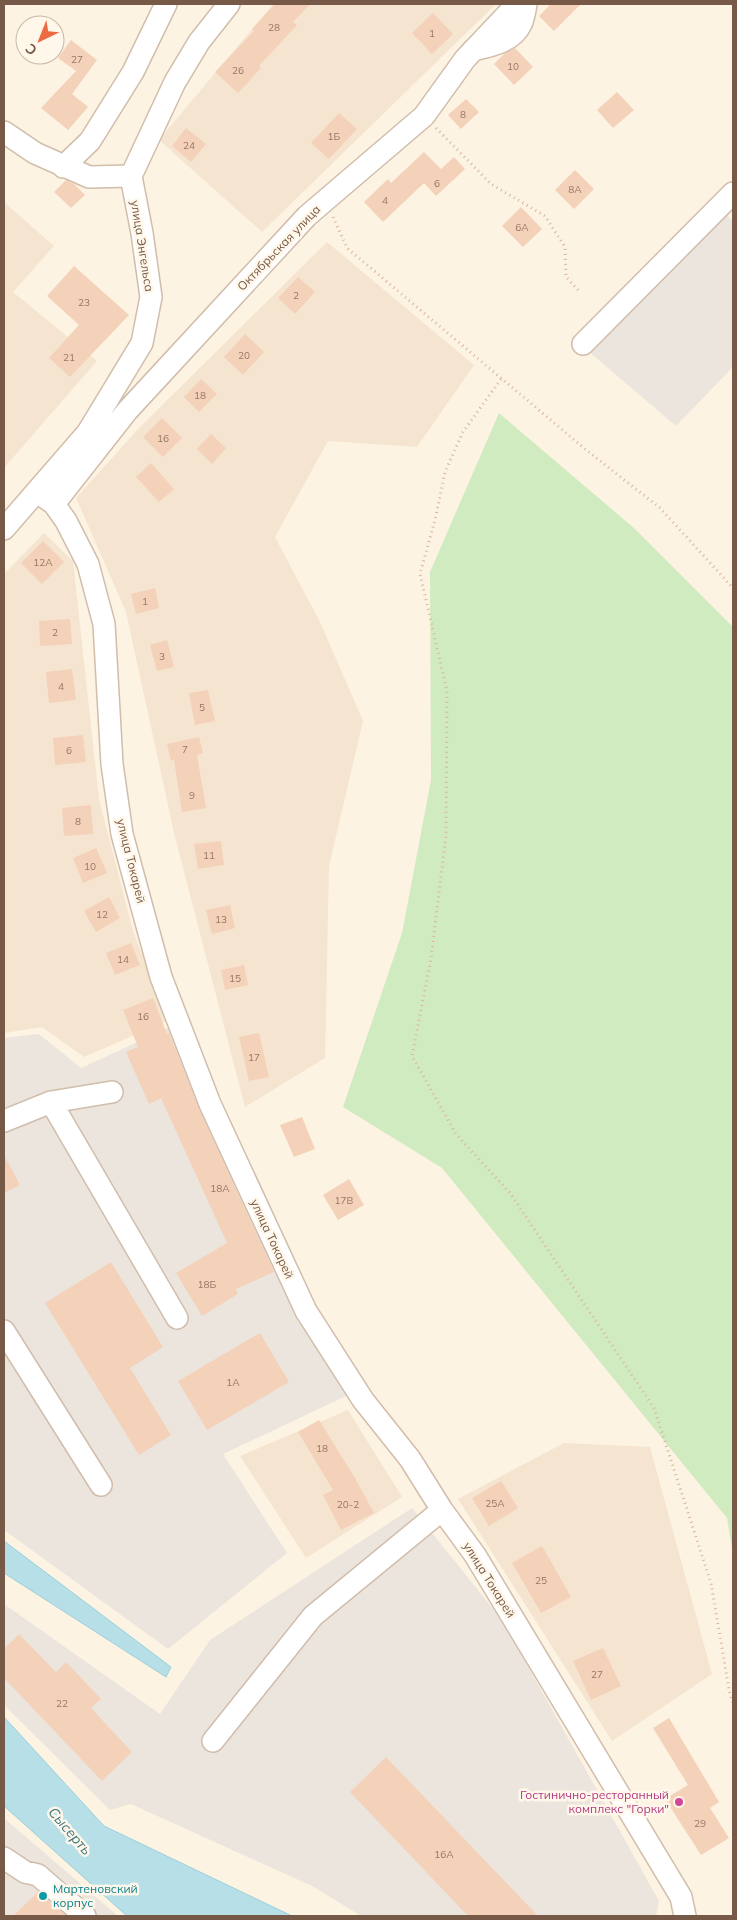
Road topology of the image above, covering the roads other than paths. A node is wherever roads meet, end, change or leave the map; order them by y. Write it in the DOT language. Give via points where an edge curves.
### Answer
graph roads {
  1 [pos="166,4"];
  2 [pos="229,4"];
  3 [pos="517,4"];
  4 [pos="526,4"];
  5 [pos="473,50"];
  6 [pos="4,132"];
  7 [pos="63,167"];
  8 [pos="131,176"];
  9 [pos="733,193"];
  10 [pos="583,344"];
  11 [pos="115,389"];
  12 [pos="127,411"];
  13 [pos="46,498"];
  14 [pos="4,529"];
  15 [pos="112,1092"];
  16 [pos="51,1102"];
  17 [pos="4,1121"];
  18 [pos="177,1318"];
  19 [pos="4,1331"];
  20 [pos="101,1484"];
  21 [pos="442,1510"];
  22 [pos="213,1741"];
  23 [pos="4,1858"];
  24 [pos="85,1916"];
  25 [pos="686,1916"];
  1 -- 7 [label="street" via="133,72 90,141"];
  2 -- 8 [label="street" via="199,42 175,82"];
  3 -- 5 [label="street, Октябрьская улица"];
  4 -- 5 [label="street" via="521,24 512,35 494,46"];
  5 -- 12 [label="street, Октябрьская улица" via="424,116 307,216"];
  6 -- 7 [label="street"];
  7 -- 8 [label="street" via="89,177"];
  8 -- 11 [label="street, улица Энгельса" via="151,296 142,343"];
  9 -- 10 [label="street"];
  11 -- 12 [label="street"];
  11 -- 13 [label="street, улица Энгельса"];
  12 -- 13 [label="street, Октябрьская улица"];
  13 -- 14 [label="street, улица Энгельса"];
  13 -- 21 [label="street, улица Токарей" via="66,521 88,564 104,624 112,764 122,834 161,977 210,1104 306,1311 363,1400 410,1459"];
  15 -- 16 [label="street"];
  16 -- 17 [label="street"];
  16 -- 18 [label="street"];
  19 -- 20 [label="street"];
  21 -- 22 [label="street" via="313,1616"];
  21 -- 25 [label="street, улица Токарей" via="474,1555 681,1897"];
  23 -- 24 [label="street" via="25,1872 38,1875"];
}
